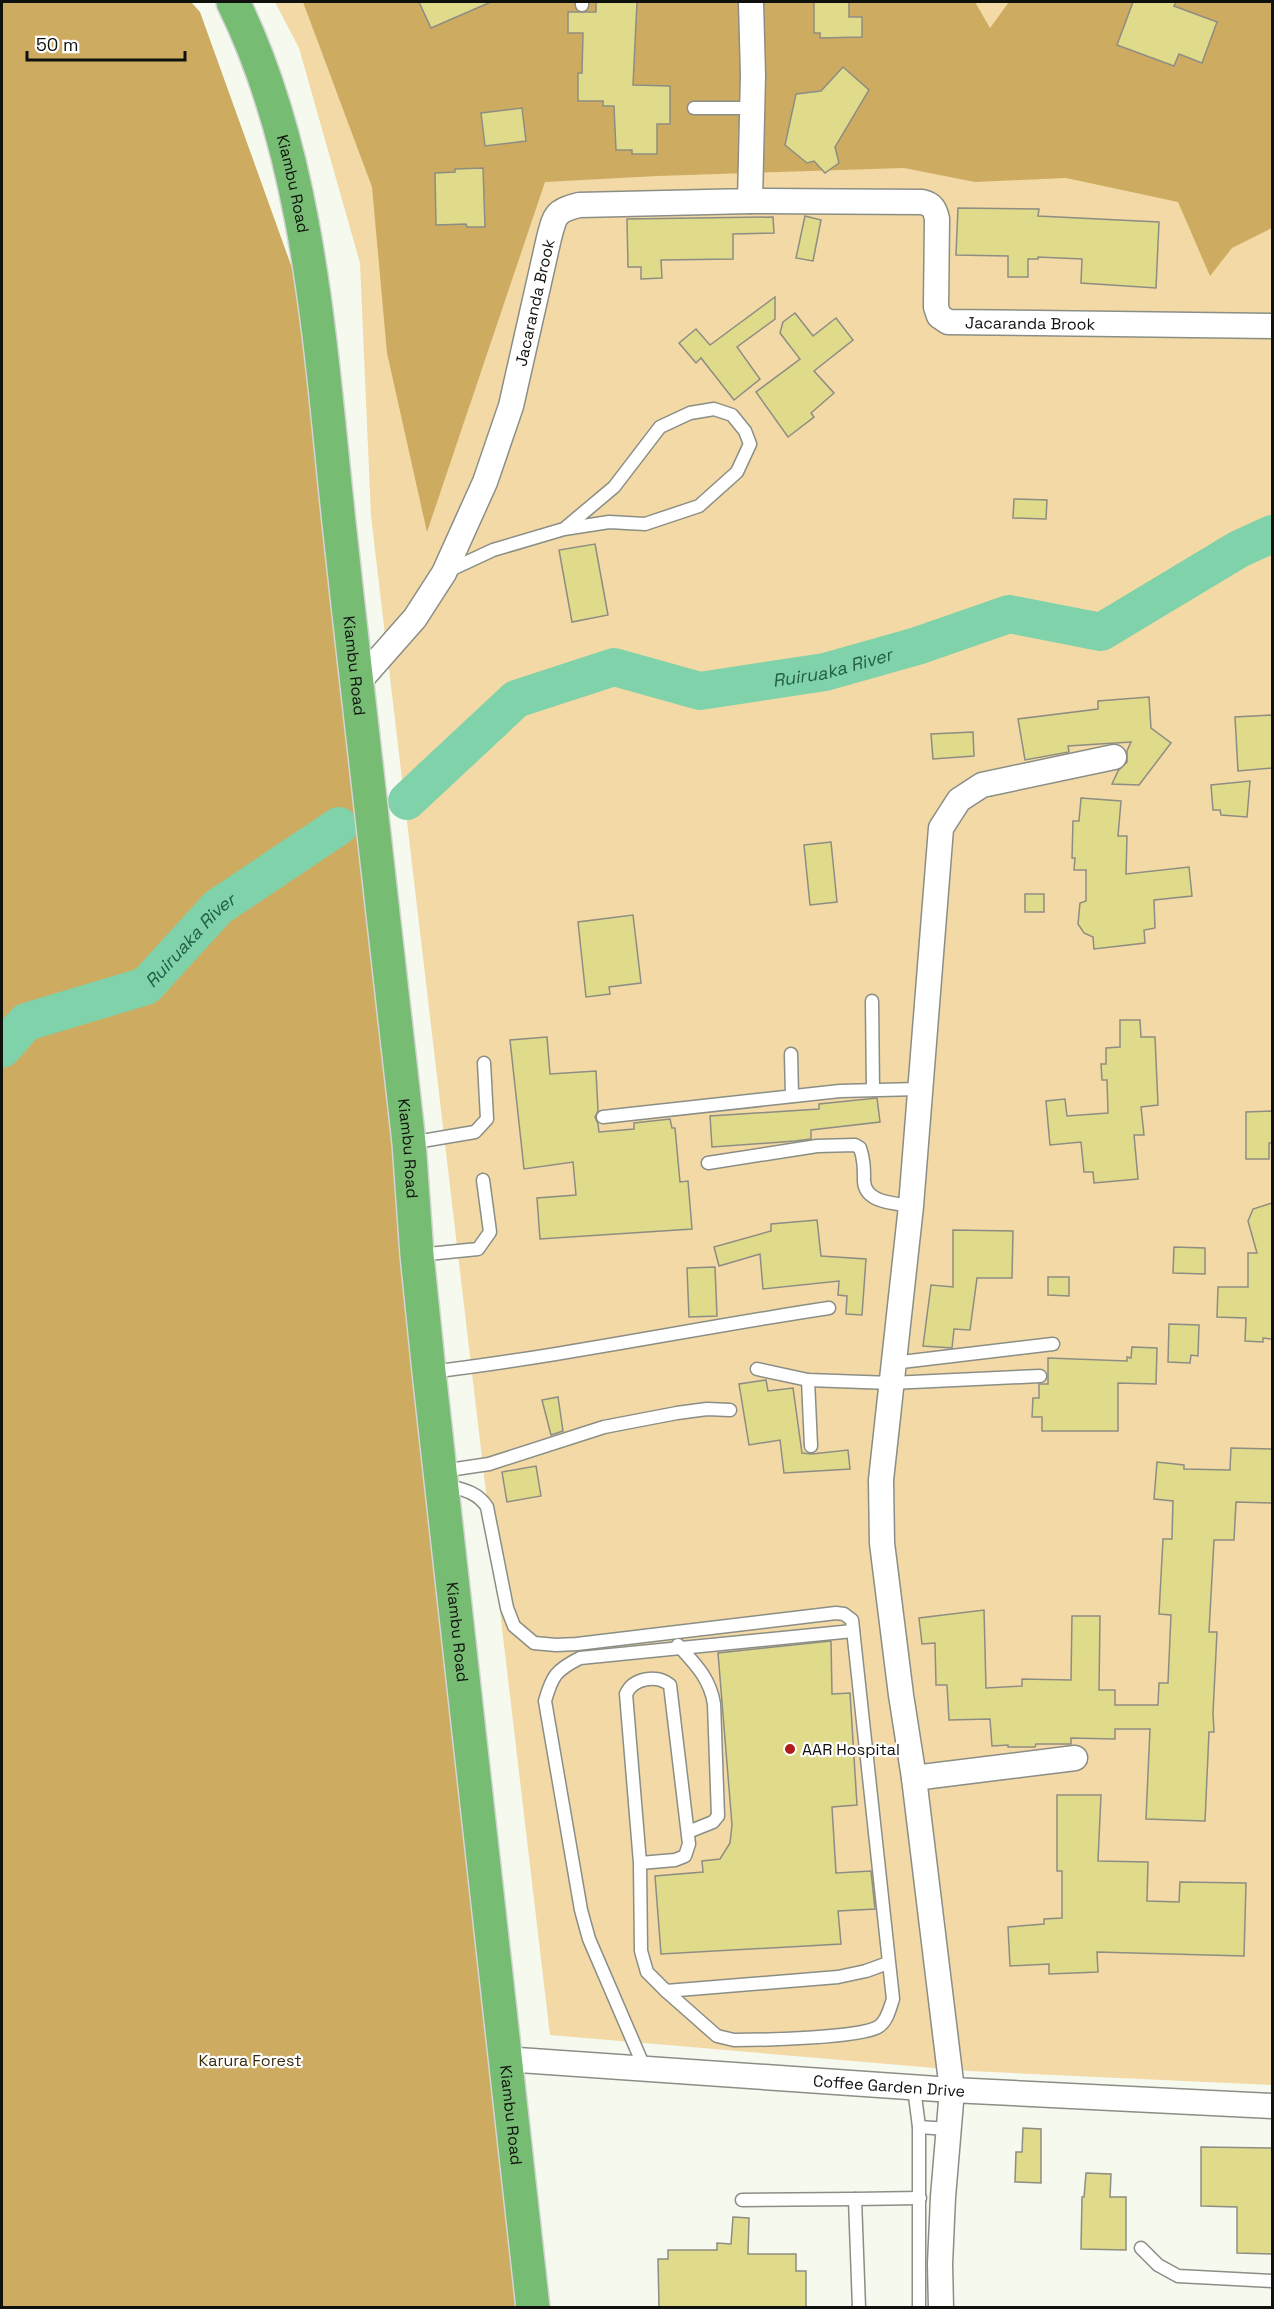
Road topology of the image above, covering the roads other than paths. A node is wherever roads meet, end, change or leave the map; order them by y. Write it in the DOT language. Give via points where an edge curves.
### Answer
graph roads {
  1 [pos="233,2"];
  2 [pos="751,2"];
  3 [pos="694,108"];
  4 [pos="752,108"];
  5 [pos="750,201"];
  6 [pos="1272,326"];
  7 [pos="564,529"];
  8 [pos="444,573"];
  9 [pos="356,685"];
  10 [pos="1114,758"];
  11 [pos="872,1001"];
  12 [pos="791,1054"];
  13 [pos="484,1063"];
  14 [pos="919,1089"];
  15 [pos="873,1090"];
  16 [pos="792,1096"];
  17 [pos="603,1117"];
  18 [pos="409,1143"];
  19 [pos="708,1163"];
  20 [pos="483,1180"];
  21 [pos="910,1206"];
  22 [pos="417,1255"];
  23 [pos="830,1308"];
  24 [pos="1053,1344"];
  25 [pos="757,1369"];
  26 [pos="429,1372"];
  27 [pos="892,1373"];
  28 [pos="1040,1376"];
  29 [pos="808,1380"];
  30 [pos="730,1410"];
  31 [pos="811,1446"];
  32 [pos="441,1477"];
  33 [pos="802,1617"];
  34 [pos="853,1631"];
  35 [pos="667,1633"];
  36 [pos="805,1636"];
  37 [pos="681,1648"];
  38 [pos="1075,1758"];
  39 [pos="914,1778"];
  40 [pos="688,1832"];
  41 [pos="640,1863"];
  42 [pos="888,1963"];
  43 [pos="666,1991"];
  44 [pos="504,2059"];
  45 [pos="645,2069"];
  46 [pos="914,2088"];
  47 [pos="952,2090"];
  48 [pos="1272,2106"];
  49 [pos="919,2127"];
  50 [pos="948,2129"];
  51 [pos="920,2198"];
  52 [pos="855,2199"];
  53 [pos="742,2200"];
  54 [pos="1141,2248"];
  55 [pos="1272,2281"];
  56 [pos="533,2307"];
  57 [pos="859,2307"];
  58 [pos="919,2307"];
  59 [pos="941,2307"];
  1 -- 9 [label="highway, Kiambu Road" via="267,85 299,205 319,344"];
  2 -- 4 [label="street"];
  3 -- 4 [label="lane"];
  4 -- 5 [label="street"];
  5 -- 6 [label="street, Jacaranda Brook" via="930,204 937,219 936,307 939,316 948,322"];
  5 -- 8 [label="street, Jacaranda Brook" via="579,205 562,209 549,238 511,406 485,482"];
  7 -- 7 [label="lane" via="614,487 660,427 690,413 714,410 732,415 745,431 750,444 737,472 699,506 645,524 609,522"];
  7 -- 8 [label="lane" via="493,550"];
  8 -- 9 [label="street, Jacaranda Brook" via="415,618"];
  9 -- 18 [label="highway, Kiambu Road"];
  10 -- 14 [label="street" via="982,785 959,800 941,828"];
  11 -- 15 [label="lane"];
  12 -- 16 [label="lane"];
  13 -- 18 [label="lane" via="487,1119 475,1132"];
  14 -- 15 [label="lane"];
  14 -- 21 [label="street"];
  15 -- 16 [label="lane"];
  16 -- 17 [label="lane"];
  18 -- 22 [label="highway, Kiambu Road"];
  19 -- 21 [label="lane" via="817,1146 855,1145 865,1162 868,1194"];
  20 -- 22 [label="lane" via="490,1232 478,1249"];
  21 -- 27 [label="street"];
  22 -- 26 [label="highway, Kiambu Road"];
  23 -- 26 [label="lane"];
  24 -- 27 [label="lane"];
  25 -- 29 [label="lane"];
  26 -- 32 [label="highway, Kiambu Road"];
  27 -- 28 [label="lane"];
  27 -- 29 [label="lane"];
  27 -- 39 [label="street" via="881,1480 882,1543"];
  29 -- 31 [label="lane"];
  30 -- 32 [label="lane" via="707,1409 604,1427"];
  32 -- 35 [label="lane" via="482,1498 507,1608 514,1626 534,1643 578,1644"];
  32 -- 44 [label="highway, Kiambu Road"];
  33 -- 34 [label="lane" via="844,1614 852,1620"];
  33 -- 35 [label="lane"];
  33 -- 36 [label="lane"];
  34 -- 36 [label="lane"];
  34 -- 42 [label="lane"];
  35 -- 37 [label="lane"];
  36 -- 37 [label="lane"];
  37 -- 40 [label="lane" via="712,1689 719,1807 713,1822"];
  37 -- 45 [label="lane" via="580,1658 562,1667 552,1679 545,1701 581,1910 589,1939"];
  38 -- 39 [label="street"];
  39 -- 47 [label="street"];
  40 -- 41 [label="lane" via="684,1856"];
  40 -- 41 [label="lane" via="670,1685 656,1679 637,1681 626,1694"];
  41 -- 43 [label="lane" via="641,1951 647,1972"];
  42 -- 43 [label="lane" via="838,1977"];
  42 -- 43 [label="lane" via="893,1999 889,2013 879,2027 857,2033 758,2040 725,2038 717,2036"];
  44 -- 45 [label="street, Coffee Garden Drive"];
  44 -- 56 [label="highway, Kiambu Road"];
  45 -- 46 [label="street, Coffee Garden Drive"];
  46 -- 47 [label="street, Coffee Garden Drive"];
  46 -- 49 [label="lane"];
  47 -- 48 [label="street, Coffee Garden Drive"];
  47 -- 50 [label="street"];
  49 -- 50 [label="lane"];
  49 -- 51 [label="lane"];
  50 -- 59 [label="street"];
  51 -- 52 [label="lane"];
  51 -- 58 [label="lane"];
  52 -- 53 [label="lane"];
  52 -- 57 [label="lane"];
  54 -- 55 [label="lane" via="1158,2265 1178,2276"];
}
